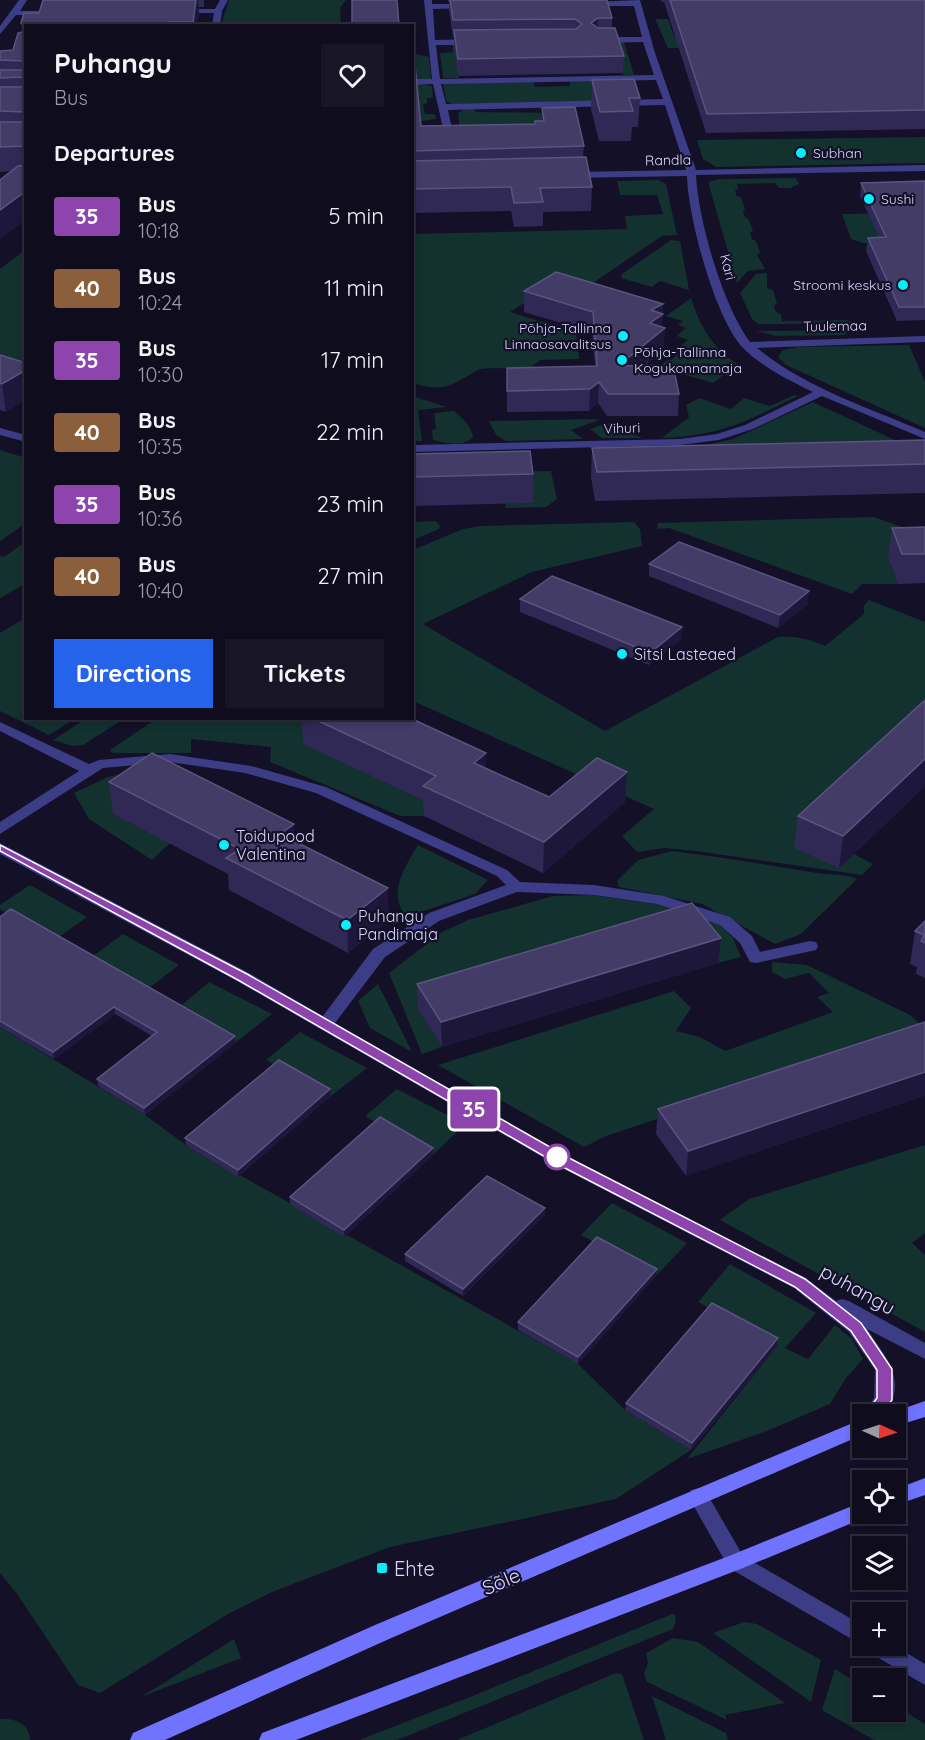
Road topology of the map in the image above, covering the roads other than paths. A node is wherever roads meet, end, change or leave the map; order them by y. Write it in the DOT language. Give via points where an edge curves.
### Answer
graph roads {
  1 [pos="23,0"];
  2 [pos="224,0"];
  3 [pos="636,2"];
  4 [pos="429,3"];
  5 [pos="576,4"];
  6 [pos="474,6"];
  7 [pos="170,11"];
  8 [pos="218,11"];
  9 [pos="14,13"];
  10 [pos="55,13"];
  11 [pos="216,24"];
  12 [pos="0,32"];
  13 [pos="647,39"];
  14 [pos="597,40"];
  15 [pos="483,42"];
  16 [pos="431,43"];
  17 [pos="660,77"];
  18 [pos="437,81"];
  19 [pos="414,82"];
  20 [pos="669,102"];
  21 [pos="444,107"];
  22 [pos="450,144"];
  23 [pos="925,168"];
  24 [pos="692,173"];
  25 [pos="555,176"];
  26 [pos="925,339"];
  27 [pos="746,345"];
  28 [pos="823,391"];
  29 [pos="0,431"];
  30 [pos="925,436"];
  31 [pos="24,438"];
  32 [pos="414,449"];
  33 [pos="0,726"];
  34 [pos="89,770"];
  35 [pos="0,829"];
  36 [pos="0,848"];
  37 [pos="516,887"];
  38 [pos="810,946"];
  39 [pos="326,1023"];
  40 [pos="800,1283"];
  41 [pos="925,1352"];
  42 [pos="881,1404"];
  43 [pos="925,1409"];
  44 [pos="906,1415"];
  45 [pos="852,1431"];
  46 [pos="925,1486"];
  47 [pos="906,1493"];
  48 [pos="698,1496"];
  49 [pos="852,1514"];
  50 [pos="736,1562"];
  51 [pos="852,1630"];
  52 [pos="894,1656"];
  53 [pos="925,1675"];
  54 [pos="141,1740"];
  55 [pos="270,1740"];
  1 -- 9 [label="street"];
  2 -- 8 [label="street"];
  3 -- 5 [label="street"];
  3 -- 13 [label="street, Kari"];
  4 -- 6 [label="street"];
  4 -- 16 [label="street"];
  7 -- 8 [label="street"];
  8 -- 11 [label="street"];
  9 -- 10 [label="street"];
  9 -- 12 [label="street"];
  13 -- 14 [label="street"];
  13 -- 17 [label="street, Kari"];
  15 -- 16 [label="street"];
  16 -- 18 [label="street"];
  17 -- 18 [label="street"];
  17 -- 20 [label="street, Kari"];
  18 -- 19 [label="street"];
  18 -- 21 [label="street"];
  20 -- 21 [label="street"];
  20 -- 24 [label="street, Kari"];
  21 -- 22 [label="street"];
  23 -- 24 [label="street, Randla"];
  24 -- 25 [label="street, Randla"];
  24 -- 27 [label="street, Kari" via="718,291 728,318"];
  26 -- 27 [label="street, Tuulemaa"];
  27 -- 28 [label="street, Kari"];
  28 -- 30 [label="street, Kari"];
  28 -- 32 [label="street, Vihuri" via="719,438"];
  29 -- 31 [label="street"];
  33 -- 34 [label="street"];
  34 -- 35 [label="street"];
  34 -- 37 [label="street" via="99,764 170,758 246,769 321,790 502,873"];
  36 -- 39 [label="street, puhangu"];
  37 -- 38 [label="street" via="594,890 659,899 725,921 746,940 756,958"];
  37 -- 39 [label="street" via="434,917 379,953"];
  39 -- 40 [label="street, puhangu" via="566,1163"];
  40 -- 41 [label="street, puhangu"];
  40 -- 42 [label="street, puhangu" via="856,1327 884,1369"];
  43 -- 44 [label="main road"];
  45 -- 48 [label="main road, Sõle"];
  46 -- 47 [label="main road"];
  48 -- 50 [label="street"];
  48 -- 54 [label="main road, Sõle"];
  49 -- 50 [label="main road"];
  50 -- 51 [label="street"];
  50 -- 55 [label="main road"];
  52 -- 53 [label="street"];
}
